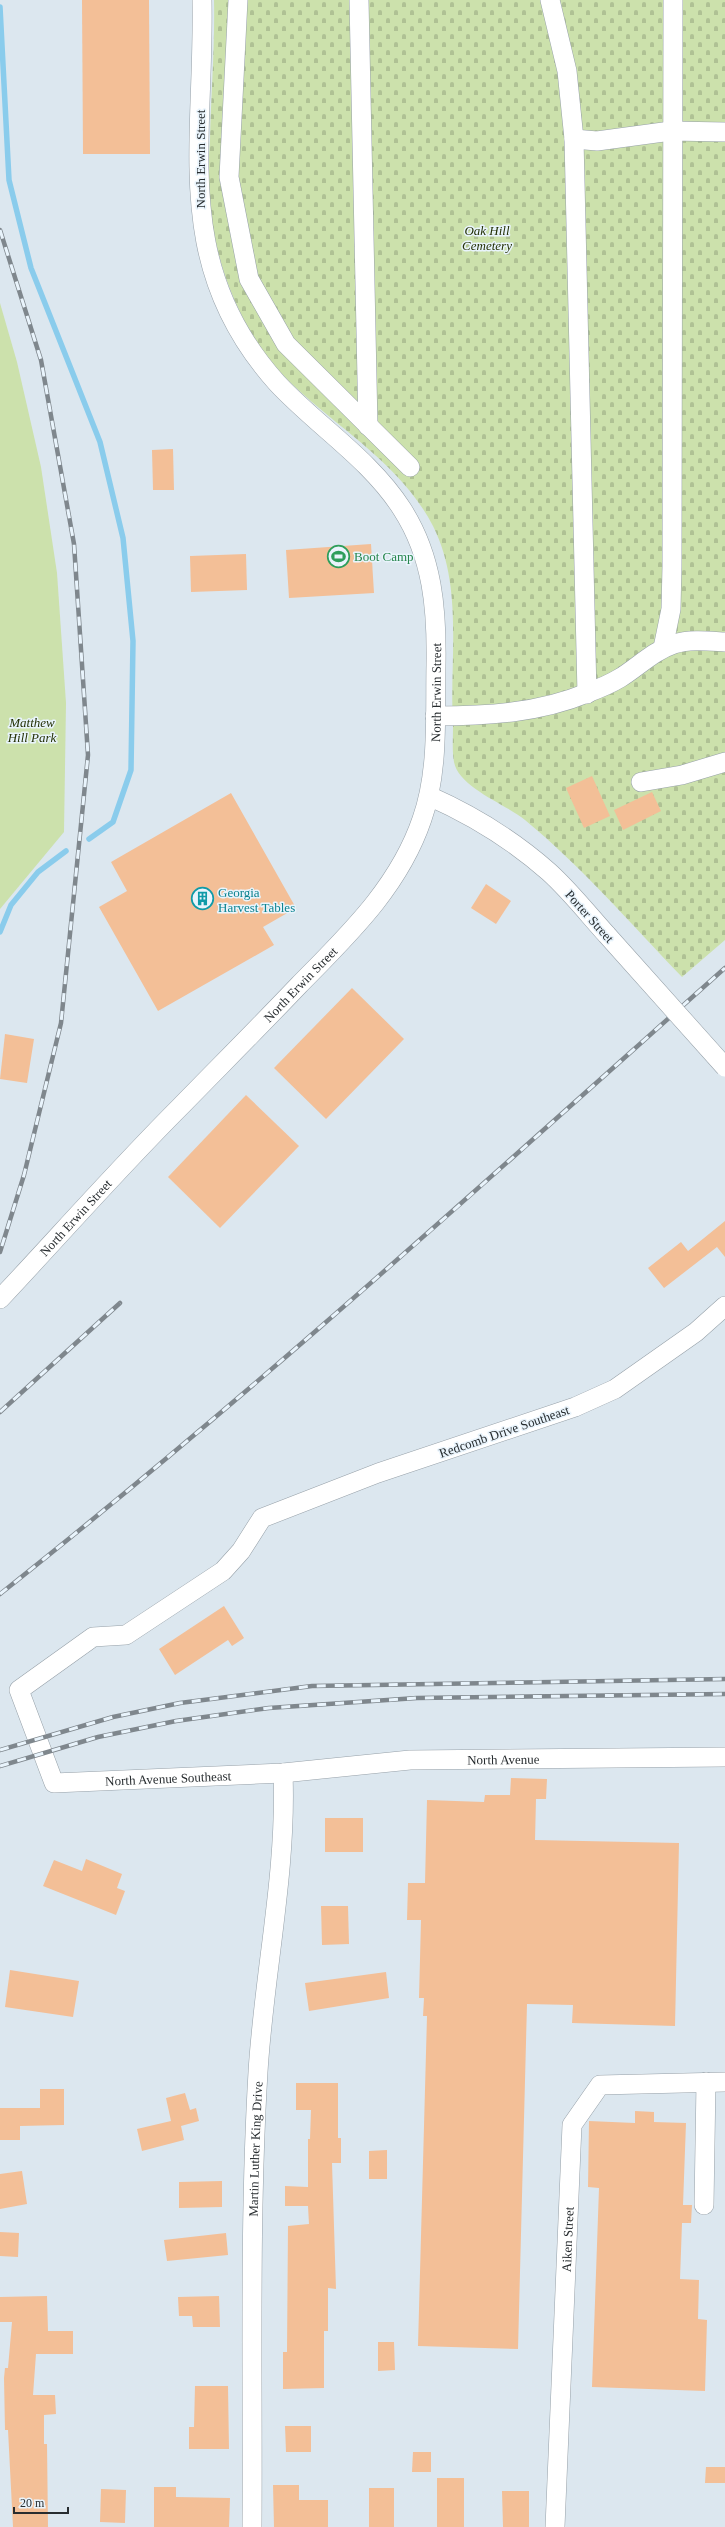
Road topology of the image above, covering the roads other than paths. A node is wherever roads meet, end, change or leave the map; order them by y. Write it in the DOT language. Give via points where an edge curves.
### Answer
graph roads {
  1 [pos="202,0"];
  2 [pos="238,0"];
  3 [pos="359,0"];
  4 [pos="550,0"];
  5 [pos="673,0"];
  6 [pos="671,131"];
  7 [pos="725,132"];
  8 [pos="574,140"];
  9 [pos="368,426"];
  10 [pos="410,467"];
  11 [pos="725,642"];
  12 [pos="663,648"];
  13 [pos="586,694"];
  14 [pos="435,716"];
  15 [pos="725,762"];
  16 [pos="641,782"];
  17 [pos="428,796"];
  18 [pos="725,1067"];
  19 [pos="0,1299"];
  20 [pos="725,1306"];
  21 [pos="725,1757"];
  22 [pos="283,1773"];
  23 [pos="54,1783"];
  24 [pos="706,2082"];
  25 [pos="725,2082"];
  26 [pos="704,2205"];
  27 [pos="252,2527"];
  28 [pos="555,2527"];
  1 -- 14 [label="street, North Erwin Street" via="198,186 205,246 214,276 233,322 266,370 384,485 412,525 428,564 433,592 436,627"];
  2 -- 9 [label="street" via="229,178 249,279 286,344"];
  3 -- 9 [label="street"];
  4 -- 8 [label="street" via="567,71"];
  5 -- 6 [label="street"];
  6 -- 7 [label="street"];
  6 -- 8 [label="street" via="597,141"];
  6 -- 12 [label="street" via="672,566 671,609"];
  8 -- 13 [label="street"];
  9 -- 10 [label="street"];
  11 -- 12 [label="street" via="687,641"];
  12 -- 13 [label="street" via="621,677"];
  13 -- 14 [label="street" via="536,708 496,714"];
  14 -- 17 [label="street, North Erwin Street"];
  15 -- 16 [label="street" via="682,775"];
  17 -- 18 [label="street, Porter Street, bridge" via="455,808 533,859 571,894"];
  17 -- 19 [label="street, North Erwin Street" via="404,862 366,916 165,1122"];
  20 -- 23 [label="street, Redcomb Drive Southeast" via="696,1332 615,1389 575,1407 378,1474 262,1518 241,1551 223,1572 126,1635 93,1637 19,1690"];
  21 -- 22 [label="street, North Avenue" via="410,1760"];
  22 -- 23 [label="street, North Avenue Southeast"];
  22 -- 27 [label="street, Martin Luther King Drive" via="283,1828 262,2026 256,2114"];
  24 -- 25 [label="street, Aiken Street"];
  24 -- 26 [label="street"];
  24 -- 28 [label="street, Aiken Street" via="600,2085 572,2125"];
}
